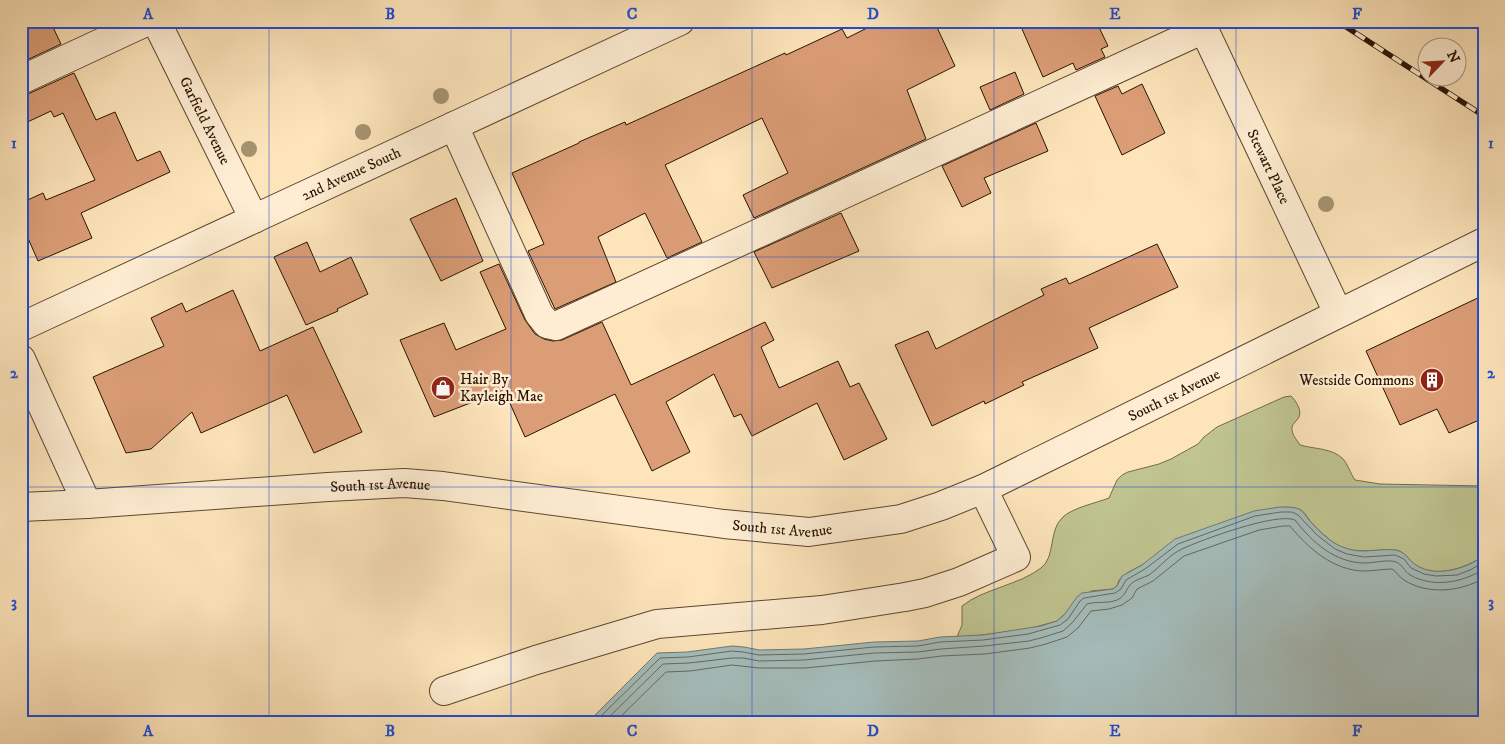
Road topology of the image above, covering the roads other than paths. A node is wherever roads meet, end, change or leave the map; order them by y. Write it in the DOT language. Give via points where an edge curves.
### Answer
graph roads {
  1 [pos="148,21"];
  2 [pos="156,21"];
  3 [pos="680,21"];
  4 [pos="1202,25"];
  5 [pos="21,80"];
  6 [pos="454,126"];
  7 [pos="254,219"];
  8 [pos="1484,242"];
  9 [pos="1338,313"];
  10 [pos="21,327"];
  11 [pos="21,359"];
  12 [pos="982,489"];
  13 [pos="88,504"];
  14 [pos="21,507"];
  15 [pos="444,691"];
  1 -- 5 [label="street"];
  2 -- 7 [label="street, Garfield Avenue"];
  3 -- 6 [label="street, 2nd Avenue South"];
  4 -- 6 [label="street" via="556,326 547,324 539,314"];
  4 -- 9 [label="street, Stewart Place"];
  6 -- 7 [label="street, 2nd Avenue South"];
  7 -- 10 [label="street, 2nd Avenue South"];
  8 -- 9 [label="street, South 1st Avenue"];
  9 -- 12 [label="street, South 1st Avenue"];
  11 -- 13 [label="street"];
  12 -- 13 [label="street, South 1st Avenue" via="901,519 809,532 404,483"];
  12 -- 15 [label="street" via="1016,557 959,582 925,593 858,605 657,624"];
  13 -- 14 [label="street, South 1st Avenue"];
}
